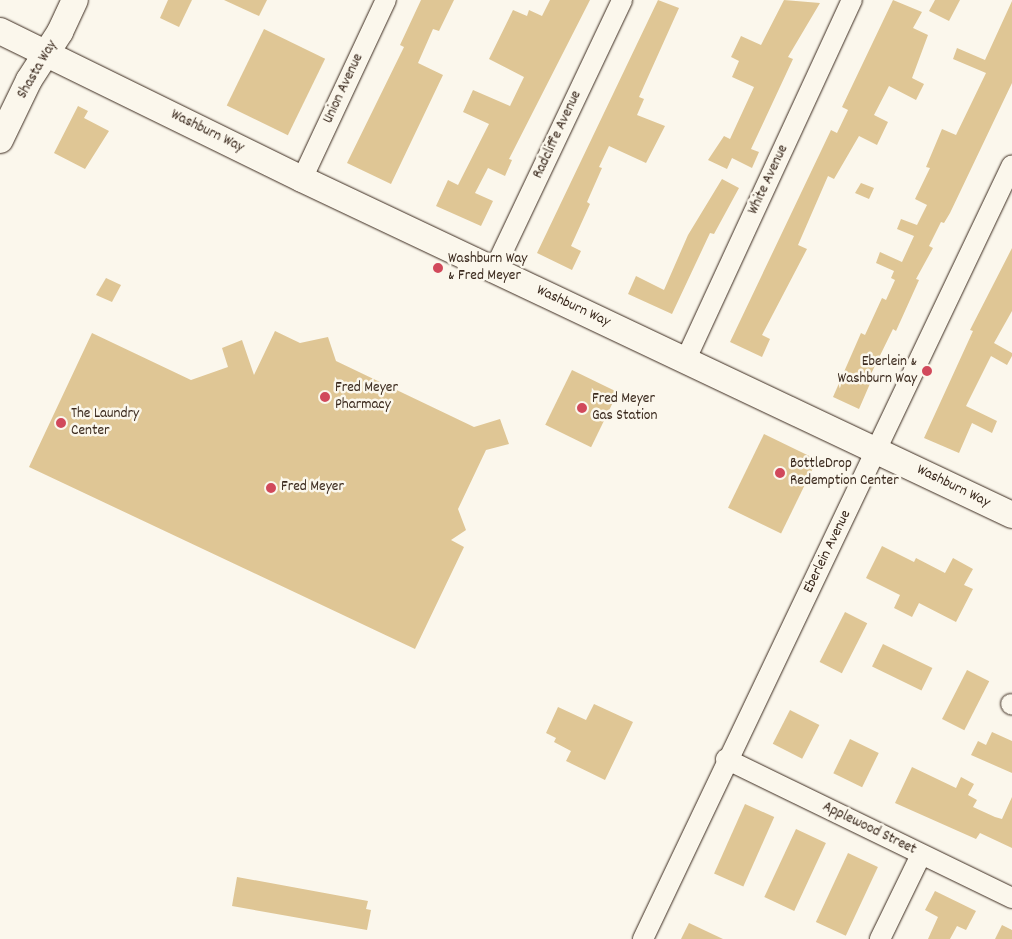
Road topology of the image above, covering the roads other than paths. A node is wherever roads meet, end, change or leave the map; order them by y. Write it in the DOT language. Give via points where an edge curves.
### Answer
graph roads {
  1 [pos="75,0"];
  2 [pos="386,0"];
  3 [pos="622,0"];
  4 [pos="852,0"];
  5 [pos="0,31"];
  6 [pos="45,54"];
  7 [pos="0,140"];
  8 [pos="1012,164"];
  9 [pos="302,178"];
  10 [pos="494,270"];
  11 [pos="686,359"];
  12 [pos="878,451"];
  13 [pos="1012,515"];
  14 [pos="726,760"];
  15 [pos="921,855"];
  16 [pos="1012,898"];
  17 [pos="643,939"];
  18 [pos="880,939"];
  1 -- 6 [label="main road, Shasta Way"];
  2 -- 9 [label="street, Union Avenue"];
  3 -- 10 [label="street, Radcliffe Avenue"];
  4 -- 11 [label="street, White Avenue"];
  5 -- 6 [label="main road, Washburn Way"];
  6 -- 7 [label="main road, Shasta Way"];
  6 -- 9 [label="main road, Washburn Way"];
  8 -- 12 [label="street, Eberlein Avenue"];
  9 -- 10 [label="main road, Washburn Way"];
  10 -- 11 [label="main road, Washburn Way"];
  11 -- 12 [label="main road, Washburn Way"];
  12 -- 13 [label="main road, Washburn Way"];
  12 -- 14 [label="street, Eberlein Avenue"];
  14 -- 15 [label="street, Applewood Street"];
  14 -- 17 [label="street, Eberlein Avenue"];
  15 -- 16 [label="street, Applewood Street"];
  15 -- 18 [label="street"];
}
